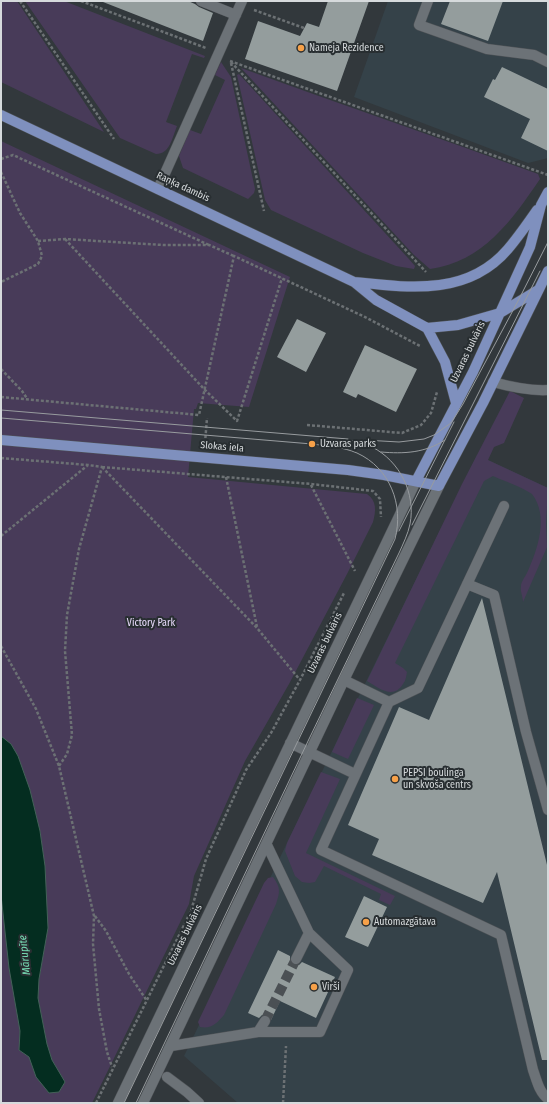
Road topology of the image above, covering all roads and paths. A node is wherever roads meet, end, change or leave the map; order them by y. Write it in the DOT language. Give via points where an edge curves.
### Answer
graph roads {
  1 [pos="20,1"];
  2 [pos="81,1"];
  3 [pos="201,1"];
  4 [pos="428,1"];
  5 [pos="239,7"];
  6 [pos="304,28"];
  7 [pos="219,53"];
  8 [pos="230,62"];
  9 [pos="548,62"];
  10 [pos="1,115"];
  11 [pos="114,139"];
  12 [pos="1,159"];
  13 [pos="1,172"];
  14 [pos="548,174"];
  15 [pos="158,189"];
  16 [pos="548,192"];
  17 [pos="541,205"];
  18 [pos="264,211"];
  19 [pos="65,239"];
  20 [pos="38,240"];
  21 [pos="209,245"];
  22 [pos="234,256"];
  23 [pos="548,271"];
  24 [pos="428,274"];
  25 [pos="282,278"];
  26 [pos="1,282"];
  27 [pos="354,282"];
  28 [pos="538,290"];
  29 [pos="500,313"];
  30 [pos="427,328"];
  31 [pos="422,347"];
  32 [pos="1,369"];
  33 [pos="493,382"];
  34 [pos="437,388"];
  35 [pos="204,389"];
  36 [pos="543,390"];
  37 [pos="548,397"];
  38 [pos="1,398"];
  39 [pos="28,400"];
  40 [pos="456,403"];
  41 [pos="208,418"];
  42 [pos="307,425"];
  43 [pos="1,440"];
  44 [pos="205,443"];
  45 [pos="103,449"];
  46 [pos="1,458"];
  47 [pos="88,465"];
  48 [pos="102,467"];
  49 [pos="226,477"];
  50 [pos="416,481"];
  51 [pos="311,484"];
  52 [pos="439,486"];
  53 [pos="504,506"];
  54 [pos="380,520"];
  55 [pos="1,536"];
  56 [pos="358,565"];
  57 [pos="467,584"];
  58 [pos="345,592"];
  59 [pos="257,628"];
  60 [pos="1,646"];
  61 [pos="300,680"];
  62 [pos="344,680"];
  63 [pos="389,702"];
  64 [pos="290,743"];
  65 [pos="310,753"];
  66 [pos="59,766"];
  67 [pos="355,774"];
  68 [pos="548,810"];
  69 [pos="266,845"];
  70 [pos="94,916"];
  71 [pos="309,934"];
  72 [pos="296,959"];
  73 [pos="147,1001"];
  74 [pos="265,1021"];
  75 [pos="258,1032"];
  76 [pos="286,1032"];
  77 [pos="171,1046"];
  78 [pos="112,1068"];
  79 [pos="167,1077"];
  80 [pos="548,1099"];
  81 [pos="96,1103"];
  82 [pos="118,1103"];
  83 [pos="143,1103"];
  84 [pos="199,1103"];
  85 [pos="283,1103"];
  1 -- 11 [label="path"];
  2 -- 7 [label="path"];
  3 -- 5 [label="street"];
  4 -- 9 [label="street" via="419,25 487,49 534,55"];
  5 -- 6 [label="path"];
  5 -- 7 [label="street"];
  7 -- 8 [label="path"];
  7 -- 15 [label="street"];
  8 -- 14 [label="path"];
  8 -- 18 [label="path"];
  8 -- 24 [label="path"];
  10 -- 15 [label="main road, Raņķa dambis"];
  12 -- 21 [label="path" via="12,155"];
  13 -- 20 [label="path" via="20,213"];
  15 -- 27 [label="main road, Raņķa dambis"];
  16 -- 17 [label="main road, Uzvaras bulvāris"];
  17 -- 27 [label="main road, Raņķa dambis" via="508,250 486,268 462,281 440,286 398,287"];
  17 -- 29 [label="main road, Uzvaras bulvāris" via="530,247"];
  19 -- 20 [label="path"];
  19 -- 21 [label="path"];
  19 -- 35 [label="path"];
  20 -- 26 [label="path" via="42,256 38,264"];
  21 -- 22 [label="path"];
  22 -- 25 [label="path"];
  22 -- 35 [label="path"];
  23 -- 28 [label="main road"];
  25 -- 31 [label="path"];
  25 -- 35 [label="path" via="237,421"];
  27 -- 30 [label="main road, Raņķa dambis" via="376,300"];
  28 -- 29 [label="main road"];
  28 -- 33 [label="main road"];
  29 -- 30 [label="main road" via="458,325"];
  29 -- 40 [label="main road, Uzvaras bulvāris"];
  30 -- 40 [label="main road" via="445,362"];
  32 -- 39 [label="path" via="22,390"];
  33 -- 36 [label="street" via="521,389"];
  33 -- 52 [label="main road"];
  34 -- 42 [label="path" via="431,413 421,425 402,432"];
  35 -- 39 [label="path" via="199,415"];
  36 -- 37 [label="street"];
  38 -- 39 [label="path"];
  40 -- 50 [label="main road, Uzvaras bulvāris"];
  41 -- 44 [label="path"];
  43 -- 45 [label="main road, Slokas iela"];
  45 -- 48 [label="path"];
  45 -- 50 [label="main road, Slokas iela" via="348,470"];
  46 -- 47 [label="path"];
  47 -- 48 [label="path"];
  47 -- 55 [label="path"];
  48 -- 49 [label="path"];
  48 -- 59 [label="path"];
  48 -- 66 [label="path" via="79,550 67,615 65,651 72,735 67,754"];
  49 -- 51 [label="path"];
  49 -- 59 [label="path"];
  50 -- 52 [label="main road, Slokas iela"];
  50 -- 64 [label="street, Uzvaras bulvāris"];
  51 -- 54 [label="path" via="373,491 380,499"];
  51 -- 56 [label="path" via="355,572"];
  52 -- 62 [label="street"];
  53 -- 57 [label="street"];
  57 -- 63 [label="street" via="418,688"];
  57 -- 68 [label="street" via="494,595 526,732"];
  58 -- 61 [label="path"];
  59 -- 61 [label="path"];
  60 -- 66 [label="path" via="36,709"];
  61 -- 73 [label="path" via="271,733 246,770 206,859 191,910"];
  62 -- 63 [label="street"];
  62 -- 65 [label="street"];
  63 -- 67 [label="street"];
  64 -- 65 [label="street"];
  64 -- 82 [label="street, Uzvaras bulvāris"];
  65 -- 67 [label="street"];
  65 -- 69 [label="street"];
  66 -- 70 [label="path"];
  67 -- 80 [label="street" via="321,850 501,935 533,1070 539,1089"];
  69 -- 71 [label="street"];
  69 -- 77 [label="street"];
  70 -- 73 [label="path" via="106,930 129,974"];
  70 -- 78 [label="path" via="93,944 99,1009"];
  71 -- 72 [label="street"];
  71 -- 76 [label="street" via="348,970 320,1032"];
  73 -- 78 [label="path"];
  74 -- 75 [label="street"];
  75 -- 76 [label="street"];
  75 -- 77 [label="street"];
  76 -- 85 [label="path"];
  77 -- 83 [label="street"];
  78 -- 81 [label="path"];
  79 -- 84 [label="street"];
}
